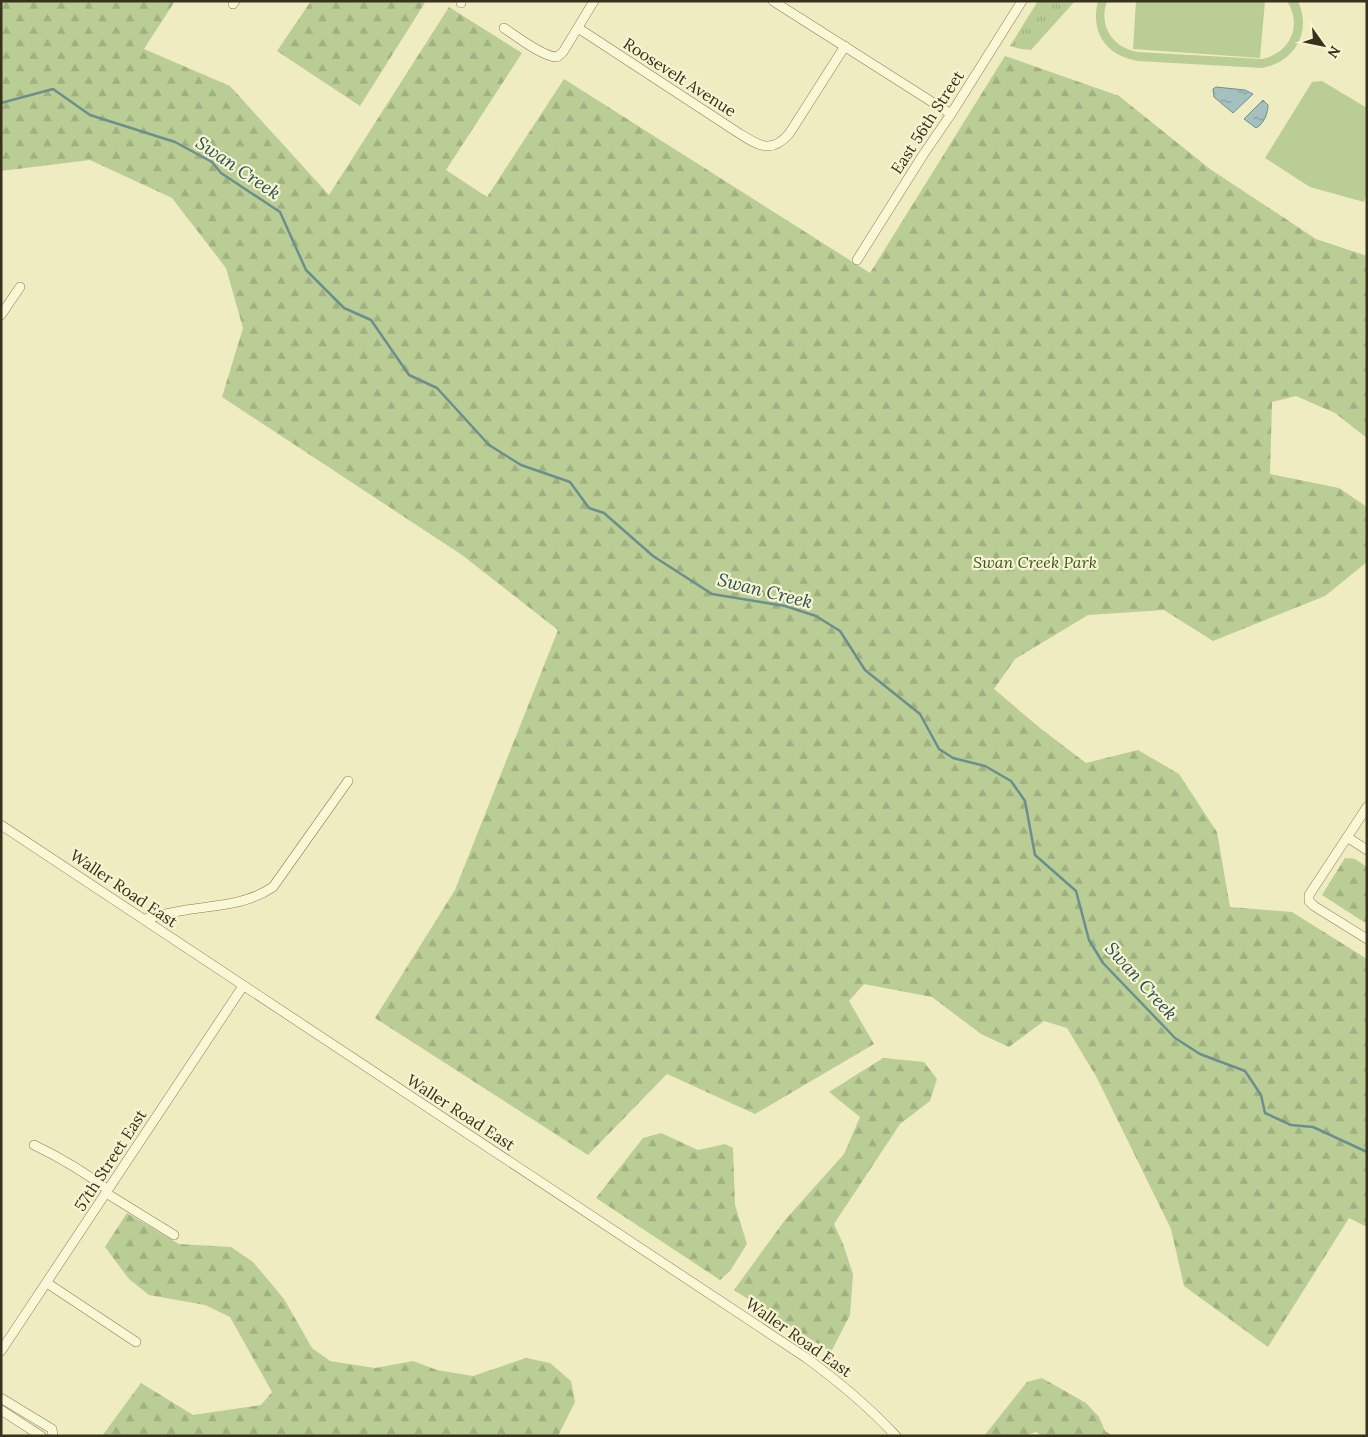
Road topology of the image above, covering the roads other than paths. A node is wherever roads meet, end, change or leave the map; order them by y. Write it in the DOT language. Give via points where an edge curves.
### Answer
graph roads {
  1 [pos="594,1"];
  2 [pos="773,1"];
  3 [pos="1022,1"];
  4 [pos="504,28"];
  5 [pos="578,28"];
  6 [pos="845,46"];
  7 [pos="951,114"];
  8 [pos="857,260"];
  9 [pos="20,287"];
  10 [pos="1,315"];
  11 [pos="348,781"];
  12 [pos="1367,807"];
  13 [pos="1,825"];
  14 [pos="1347,837"];
  15 [pos="1367,850"];
  16 [pos="144,919"];
  17 [pos="1367,938"];
  18 [pos="243,986"];
  19 [pos="34,1145"];
  20 [pos="107,1191"];
  21 [pos="174,1235"];
  22 [pos="47,1283"];
  23 [pos="136,1342"];
  24 [pos="1,1351"];
  25 [pos="1,1398"];
  26 [pos="1,1410"];
  27 [pos="41,1436"];
  28 [pos="53,1436"];
  29 [pos="896,1436"];
  1 -- 5 [label="street"];
  2 -- 6 [label="street"];
  3 -- 7 [label="street, East 56th Street"];
  4 -- 5 [label="street" via="542,52 557,56"];
  5 -- 6 [label="street, Roosevelt Avenue" via="737,132 769,146 780,143 789,134"];
  6 -- 7 [label="street"];
  7 -- 8 [label="street, East 56th Street"];
  9 -- 10 [label="street"];
  11 -- 16 [label="street" via="271,888 261,895"];
  12 -- 14 [label="street"];
  13 -- 16 [label="street, Waller Road East"];
  14 -- 15 [label="street"];
  14 -- 17 [label="street" via="1309,895 1309,901"];
  16 -- 18 [label="street, Waller Road East"];
  18 -- 20 [label="street, 57th Street East"];
  18 -- 29 [label="street, Waller Road East" via="805,1357 876,1414"];
  19 -- 20 [label="street" via="93,1178"];
  20 -- 21 [label="street"];
  20 -- 22 [label="street, 57th Street East"];
  22 -- 23 [label="street"];
  22 -- 24 [label="street, 57th Street East"];
  25 -- 28 [label="street" via="52,1429"];
  26 -- 27 [label="street"];
}
